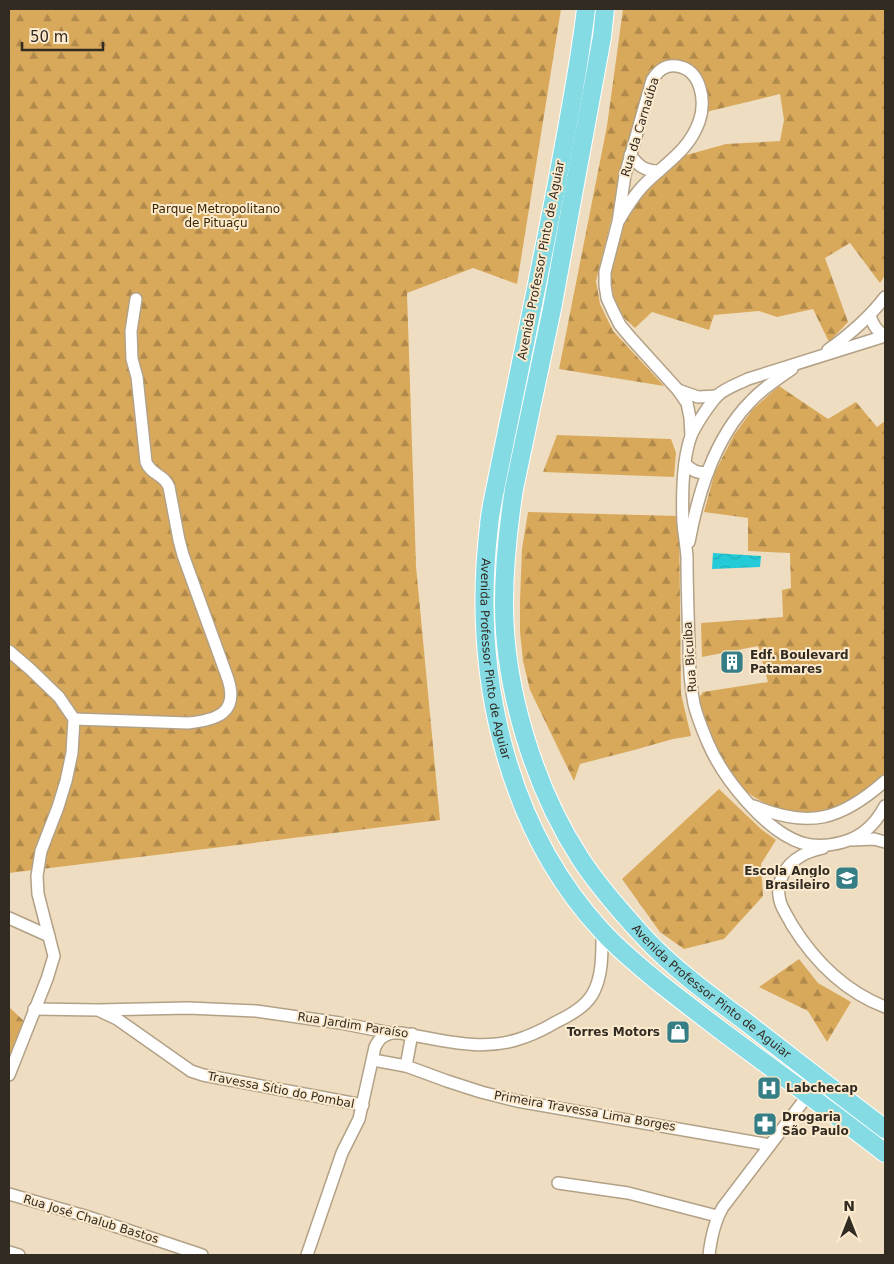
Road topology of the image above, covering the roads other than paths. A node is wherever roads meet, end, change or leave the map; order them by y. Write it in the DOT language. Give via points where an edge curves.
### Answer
graph roads {
  1 [pos="586,9"];
  2 [pos="605,9"];
  3 [pos="630,155"];
  4 [pos="659,171"];
  5 [pos="618,222"];
  6 [pos="885,297"];
  7 [pos="136,299"];
  8 [pos="870,314"];
  9 [pos="885,336"];
  10 [pos="820,356"];
  11 [pos="800,364"];
  12 [pos="732,386"];
  13 [pos="678,390"];
  14 [pos="717,396"];
  15 [pos="750,401"];
  16 [pos="691,435"];
  17 [pos="685,464"];
  18 [pos="708,472"];
  19 [pos="687,554"];
  20 [pos="9,652"];
  21 [pos="74,719"];
  22 [pos="885,781"];
  23 [pos="863,800"];
  24 [pos="750,804"];
  25 [pos="883,810"];
  26 [pos="797,818"];
  27 [pos="793,839"];
  28 [pos="850,840"];
  29 [pos="885,842"];
  30 [pos="829,846"];
  31 [pos="9,918"];
  32 [pos="602,932"];
  33 [pos="49,936"];
  34 [pos="885,1007"];
  35 [pos="34,1009"];
  36 [pos="98,1010"];
  37 [pos="391,1033"];
  38 [pos="412,1034"];
  39 [pos="373,1060"];
  40 [pos="406,1066"];
  41 [pos="9,1075"];
  42 [pos="808,1095"];
  43 [pos="363,1105"];
  44 [pos="885,1129"];
  45 [pos="770,1145"];
  46 [pos="885,1152"];
  47 [pos="558,1183"];
  48 [pos="9,1194"];
  49 [pos="717,1216"];
  50 [pos="9,1252"];
  51 [pos="19,1255"];
  52 [pos="202,1255"];
  53 [pos="307,1255"];
  54 [pos="709,1255"];
  1 -- 32 [label="main road, Avenida Professor Pinto de Aguiar" via="565,140 489,526 485,606 486,642 497,721 521,801 549,860"];
  2 -- 44 [label="main road, Avenida Professor Pinto de Aguiar" via="566,238 508,529 504,598 506,642 520,718 545,793 572,845 589,872 646,939 706,992"];
  3 -- 4 [label="street" via="649,171"];
  3 -- 4 [label="street, Rua da Carnaúba" via="657,72 672,66 690,71 700,88 700,120 687,145"];
  3 -- 5 [label="street, Rua da Carnaúba"];
  4 -- 5 [label="street, Rua da Carnaúba" via="642,187"];
  5 -- 13 [label="street, Rua da Carnaúba" via="605,272 607,298 620,325"];
  6 -- 8 [label="street, Rua Bicuíba"];
  7 -- 21 [label="street" via="132,359 137,376 146,462 148,468 163,477 169,487 183,555 228,679 232,699 223,713 201,722"];
  8 -- 9 [label="street" via="877,330"];
  8 -- 10 [label="street, Rua Bicuíba"];
  9 -- 10 [label="street, Rua Bicuíba"];
  10 -- 11 [label="street, Rua Bicuíba"];
  11 -- 12 [label="street, Rua Bicuíba"];
  11 -- 15 [label="street, Rua Bicuíba"];
  12 -- 14 [label="street, Rua Bicuíba"];
  12 -- 15 [label="street" via="743,390"];
  13 -- 14 [label="street" via="698,397"];
  13 -- 16 [label="street, Rua da Carnaúba" via="689,409"];
  14 -- 16 [label="street, Rua Bicuíba"];
  15 -- 18 [label="street, Rua Bicuíba" via="732,423"];
  16 -- 17 [label="street, Rua Bicuíba"];
  17 -- 18 [label="street" via="696,472"];
  17 -- 19 [label="street, Rua Bicuíba" via="683,524"];
  18 -- 19 [label="street, Rua Bicuíba" via="698,500"];
  19 -- 24 [label="street, Rua Bicuíba" via="689,656 694,705 717,763"];
  20 -- 21 [label="street" via="59,697"];
  21 -- 33 [label="street" via="66,780 37,876 38,894"];
  22 -- 23 [label="street, Rua Bicuíba"];
  23 -- 25 [label="street" via="871,800"];
  23 -- 26 [label="street, Rua Bicuíba" via="837,813"];
  24 -- 26 [label="street, Rua Bicuíba"];
  24 -- 27 [label="street, Rua Bicuíba"];
  25 -- 28 [label="street, Rua Bicuíba" via="875,823"];
  26 -- 27 [label="street" via="791,827"];
  27 -- 30 [label="street, Rua Bicuíba"];
  28 -- 29 [label="street"];
  28 -- 30 [label="street, Rua Bicuíba"];
  30 -- 34 [label="street" via="802,855 784,871 778,892 780,902 821,965 850,988"];
  31 -- 33 [label="street"];
  32 -- 38 [label="street, Rua Jardim Paraíso" via="600,967 592,995 584,1005 556,1022 524,1038 482,1045"];
  32 -- 42 [label="main road, Avenida Professor Pinto de Aguiar" via="678,997"];
  33 -- 35 [label="street" via="54,956"];
  35 -- 36 [label="street, Rua Jardim Paraíso"];
  35 -- 41 [label="street"];
  36 -- 37 [label="street, Rua Jardim Paraíso" via="197,1008 256,1011"];
  36 -- 43 [label="street, Travessa Sítio do Pombal" via="117,1019 191,1071"];
  37 -- 38 [label="street, Rua Jardim Paraíso"];
  37 -- 39 [label="street" via="378,1040"];
  38 -- 40 [label="street"];
  39 -- 40 [label="street, Primeira Travessa Lima Borges"];
  39 -- 43 [label="street"];
  40 -- 45 [label="street, Primeira Travessa Lima Borges" via="517,1101"];
  42 -- 45 [label="street"];
  42 -- 46 [label="main road, Avenida Professor Pinto de Aguiar"];
  43 -- 53 [label="street" via="342,1154"];
  45 -- 49 [label="street"];
  47 -- 49 [label="street" via="628,1193"];
  48 -- 52 [label="street, Rua José Chalub Bastos"];
  49 -- 54 [label="street"];
  50 -- 51 [label="street"];
}
